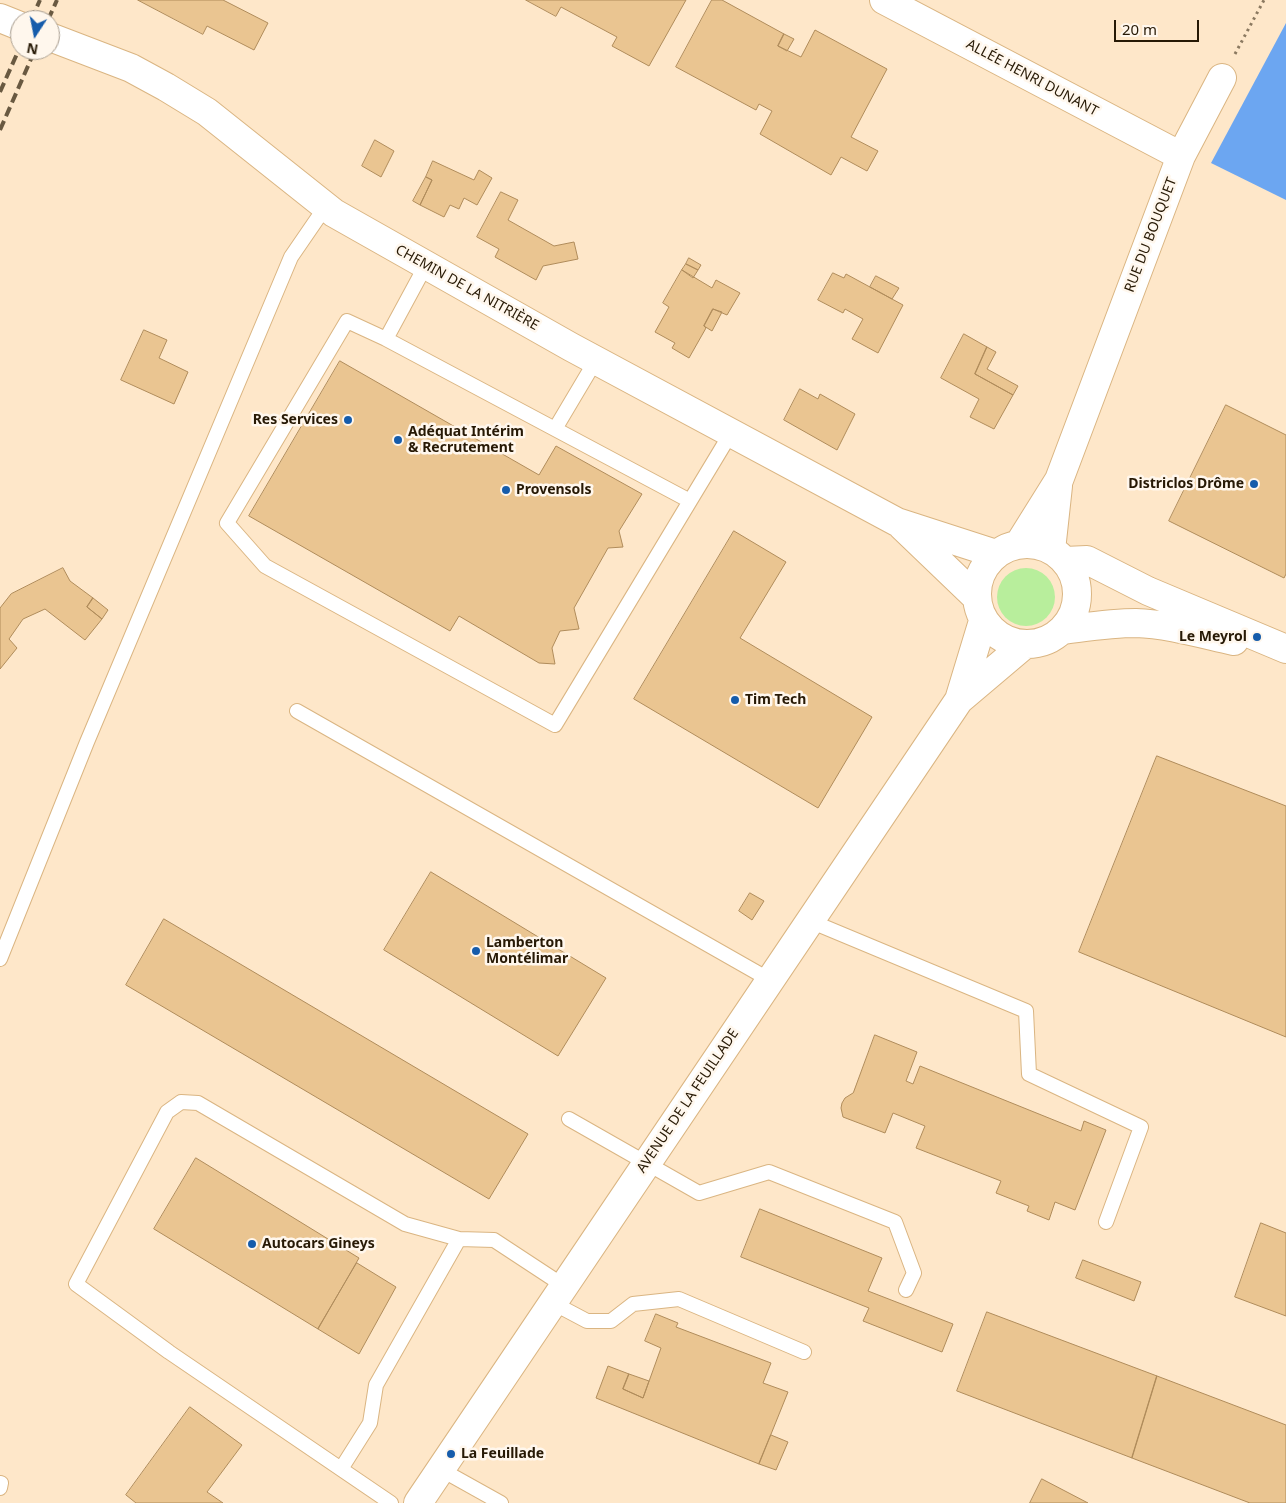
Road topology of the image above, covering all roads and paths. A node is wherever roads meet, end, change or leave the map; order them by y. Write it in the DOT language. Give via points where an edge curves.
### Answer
graph roads {
  1 [pos="884,0"];
  2 [pos="916,0"];
  3 [pos="1264,0"];
  4 [pos="944,31"];
  5 [pos="60,41"];
  6 [pos="1222,78"];
  7 [pos="1181,156"];
  8 [pos="326,206"];
  9 [pos="426,265"];
  10 [pos="386,339"];
  11 [pos="596,360"];
  12 [pos="555,429"];
  13 [pos="731,433"];
  14 [pos="1059,480"];
  15 [pos="690,501"];
  16 [pos="898,522"];
  17 [pos="1007,549"];
  18 [pos="1058,555"];
  19 [pos="979,609"];
  20 [pos="1063,630"];
  21 [pos="1024,645"];
  22 [pos="1286,650"];
  23 [pos="959,700"];
  24 [pos="297,711"];
  25 [pos="810,921"];
  26 [pos="0,958"];
  27 [pos="770,980"];
  28 [pos="569,1119"];
  29 [pos="647,1163"];
  30 [pos="1106,1222"];
  31 [pos="459,1238"];
  32 [pos="906,1290"];
  33 [pos="558,1294"];
  34 [pos="804,1352"];
  35 [pos="341,1469"];
  36 [pos="440,1470"];
  37 [pos="392,1503"];
  38 [pos="418,1503"];
  39 [pos="501,1503"];
  1 -- 4 [label="street, ALLÉE HENRI DUNANT"];
  2 -- 4 [label="street"];
  3 -- 6 [label="path"];
  4 -- 7 [label="street, ALLÉE HENRI DUNANT"];
  5 -- 8 [label="street, CHEMIN DE LA NITRIÈRE" via="131,68 207,112"];
  6 -- 7 [label="street, RUE DU BOUQUET"];
  7 -- 14 [label="street, RUE DU BOUQUET"];
  8 -- 9 [label="street, CHEMIN DE LA NITRIÈRE"];
  8 -- 26 [label="lane" via="291,257"];
  9 -- 10 [label="lane"];
  9 -- 11 [label="street, CHEMIN DE LA NITRIÈRE"];
  10 -- 12 [label="lane"];
  10 -- 15 [label="lane" via="347,321 227,523 265,566 555,725"];
  11 -- 12 [label="lane"];
  11 -- 13 [label="street, CHEMIN DE LA NITRIÈRE"];
  12 -- 15 [label="lane"];
  13 -- 15 [label="lane"];
  13 -- 16 [label="street, CHEMIN DE LA NITRIÈRE"];
  14 -- 17 [label="street, RUE DU BOUQUET"];
  14 -- 18 [label="street, RUE DU BOUQUET"];
  16 -- 17 [label="street, CHEMIN DE LA NITRIÈRE"];
  16 -- 19 [label="street, CHEMIN DE LA NITRIÈRE"];
  17 -- 18 [label="street" via="1036,545"];
  17 -- 19 [label="street" via="987,562 981,573 977,585"];
  18 -- 20 [label="street" via="1073,573 1077,588 1072,618"];
  18 -- 22 [label="street" via="1087,560 1148,591"];
  19 -- 21 [label="street" via="994,633 1008,642"];
  19 -- 23 [label="street, AVENUE DE LA FEUILLADE"];
  20 -- 21 [label="street" via="1038,644"];
  20 -- 22 [label="street" via="1137,623"];
  21 -- 23 [label="street, AVENUE DE LA FEUILLADE"];
  23 -- 25 [label="street, AVENUE DE LA FEUILLADE"];
  24 -- 27 [label="lane"];
  25 -- 27 [label="street, AVENUE DE LA FEUILLADE"];
  25 -- 30 [label="lane" via="1026,1012 1029,1074 1141,1127"];
  27 -- 29 [label="street, AVENUE DE LA FEUILLADE"];
  28 -- 29 [label="lane"];
  29 -- 32 [label="lane" via="698,1193 769,1172 895,1222 914,1273"];
  29 -- 33 [label="street, AVENUE DE LA FEUILLADE"];
  31 -- 33 [label="lane" via="494,1240"];
  31 -- 35 [label="lane" via="376,1385 370,1423"];
  31 -- 35 [label="lane" via="405,1224 198,1103 182,1102 167,1112 76,1284 168,1352"];
  33 -- 34 [label="lane" via="587,1321 611,1321 633,1304 679,1299"];
  33 -- 36 [label="street, AVENUE DE LA FEUILLADE"];
  35 -- 37 [label="lane"];
  36 -- 38 [label="street, AVENUE DE LA FEUILLADE"];
  36 -- 39 [label="lane"];
}
